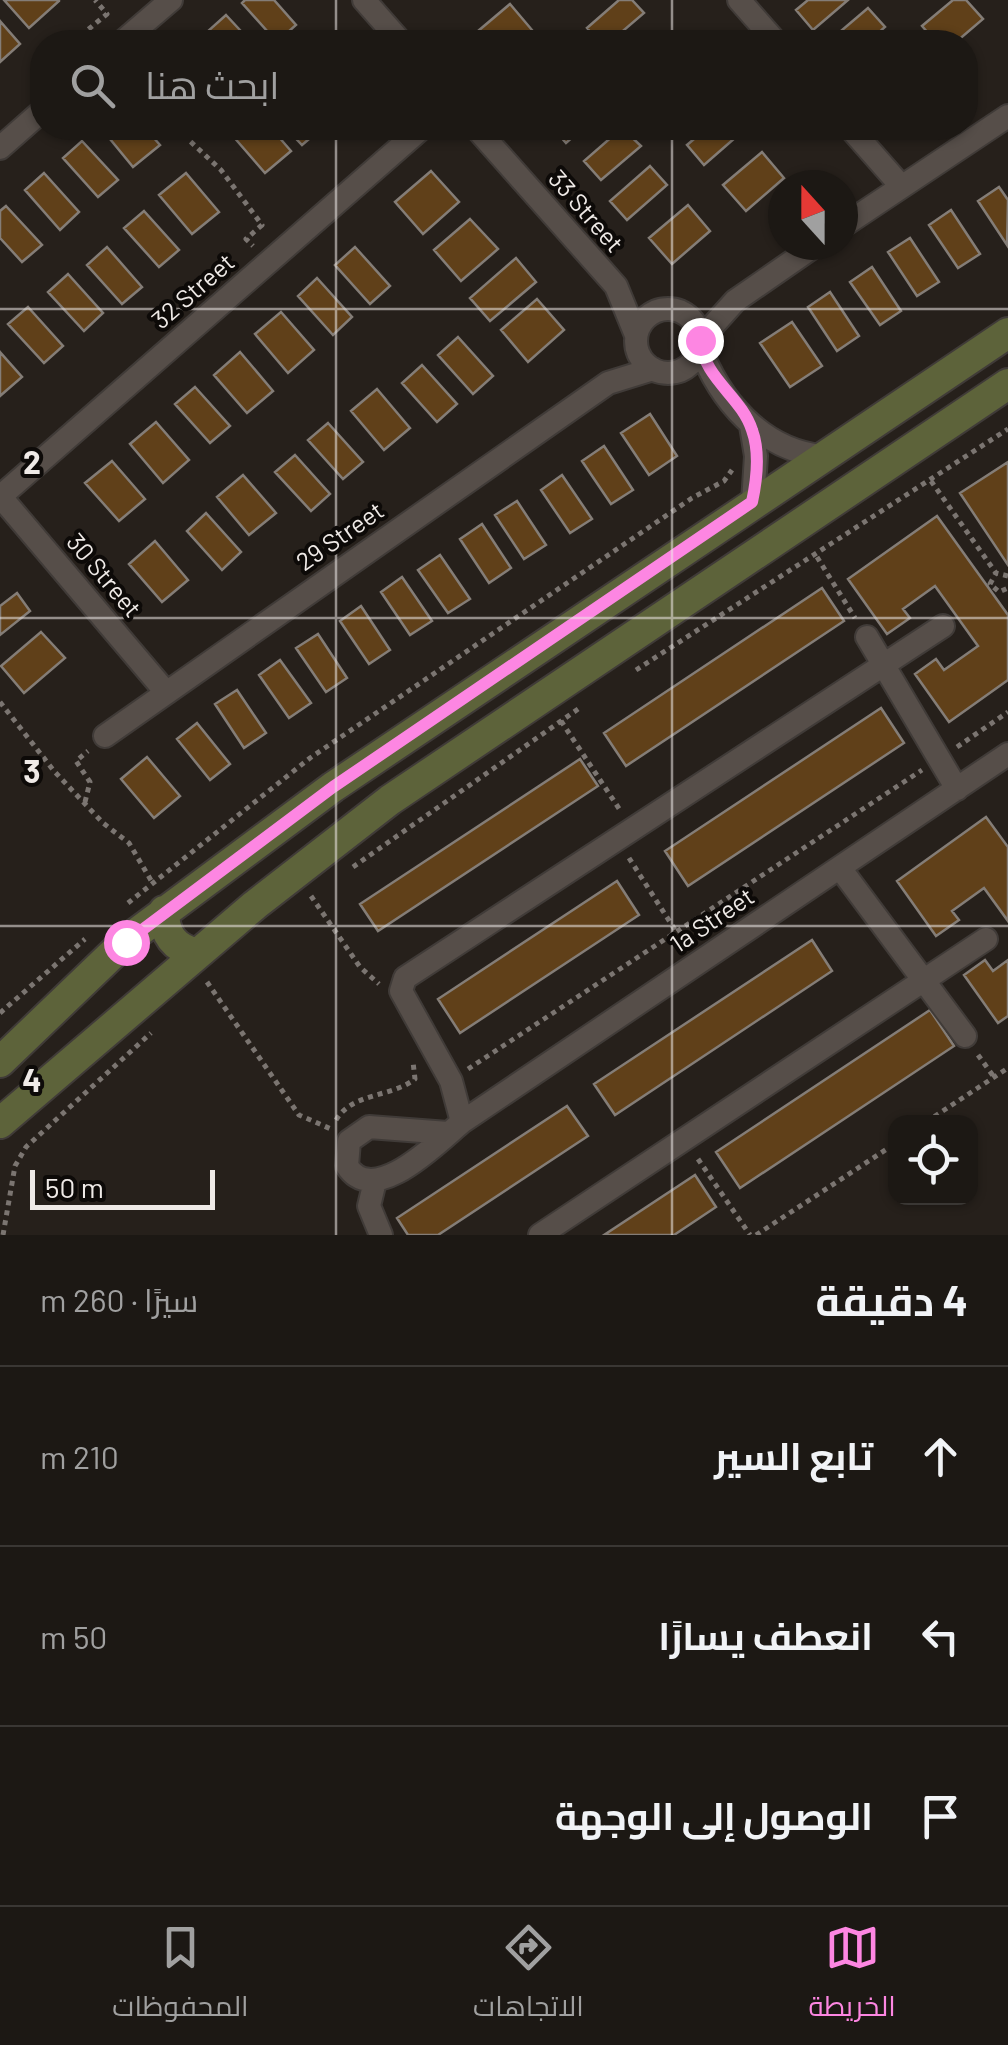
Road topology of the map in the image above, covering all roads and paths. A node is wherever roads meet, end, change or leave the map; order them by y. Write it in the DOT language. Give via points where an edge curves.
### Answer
graph roads {
  1 [pos="95,0"];
  2 [pos="171,0"];
  3 [pos="364,0"];
  4 [pos="739,0"];
  5 [pos="88,30"];
  6 [pos="136,30"];
  7 [pos="390,30"];
  8 [pos="765,30"];
  9 [pos="1008,116"];
  10 [pos="30,122"];
  11 [pos="978,136"];
  12 [pos="189,140"];
  13 [pos="408,140"];
  14 [pos="487,140"];
  15 [pos="861,140"];
  16 [pos="971,140"];
  17 [pos="0,148"];
  18 [pos="901,186"];
  19 [pos="858,216"];
  20 [pos="794,260"];
  21 [pos="268,262"];
  22 [pos="616,286"];
  23 [pos="736,300"];
  24 [pos="662,310"];
  25 [pos="687,316"];
  26 [pos="1008,334"];
  27 [pos="636,338"];
  28 [pos="700,342"];
  29 [pos="664,371"];
  30 [pos="608,383"];
  31 [pos="1008,384"];
  32 [pos="720,387"];
  33 [pos="752,426"];
  34 [pos="1008,429"];
  35 [pos="736,456"];
  36 [pos="821,456"];
  37 [pos="932,480"];
  38 [pos="0,496"];
  39 [pos="752,502"];
  40 [pos="817,557"];
  41 [pos="996,573"];
  42 [pos="1008,576"];
  43 [pos="1007,591"];
  44 [pos="943,626"];
  45 [pos="867,637"];
  46 [pos="884,665"];
  47 [pos="627,676"];
  48 [pos="165,690"];
  49 [pos="0,702"];
  50 [pos="587,703"];
  51 [pos="1008,712"];
  52 [pos="561,721"];
  53 [pos="105,736"];
  54 [pos="1008,754"];
  55 [pos="939,758"];
  56 [pos="957,788"];
  57 [pos="85,802"];
  58 [pos="624,833"];
  59 [pos="840,868"];
  60 [pos="340,875"];
  61 [pos="152,882"];
  62 [pos="325,886"];
  63 [pos="164,911"];
  64 [pos="116,912"];
  65 [pos="95,930"];
  66 [pos="677,933"];
  67 [pos="986,939"];
  68 [pos="197,954"];
  69 [pos="90,974"];
  70 [pos="924,980"];
  71 [pos="401,991"];
  72 [pos="196,993"];
  73 [pos="0,1013"];
  74 [pos="123,1018"];
  75 [pos="419,1025"];
  76 [pos="155,1030"];
  77 [pos="965,1036"];
  78 [pos="0,1062"];
  79 [pos="1008,1068"];
  80 [pos="451,1081"];
  81 [pos="937,1115"];
  82 [pos="0,1123"];
  83 [pos="331,1127"];
  84 [pos="455,1127"];
  85 [pos="330,1138"];
  86 [pos="685,1140"];
  87 [pos="888,1147"];
  88 [pos="375,1180"];
  89 [pos="3,1235"];
  90 [pos="380,1235"];
  91 [pos="540,1235"];
  92 [pos="753,1235"];
  1 -- 5 [label="path" via="107,14"];
  2 -- 6 [label="street"];
  3 -- 7 [label="street"];
  4 -- 8 [label="street"];
  9 -- 11 [label="street"];
  10 -- 17 [label="street"];
  12 -- 21 [label="path" via="262,225 246,239"];
  13 -- 21 [label="street, 32 Street"];
  14 -- 22 [label="street, 33 Street"];
  15 -- 18 [label="street"];
  16 -- 18 [label="street"];
  18 -- 19 [label="street"];
  20 -- 23 [label="street"];
  21 -- 38 [label="street, 32 Street"];
  22 -- 24 [label="street, 33 Street"];
  22 -- 27 [label="street, 33 Street"];
  23 -- 25 [label="street"];
  23 -- 28 [label="street"];
  24 -- 25 [label="street"];
  24 -- 27 [label="street" via="645,318"];
  25 -- 28 [label="street"];
  26 -- 36 [label="street"];
  27 -- 29 [label="street" via="641,358"];
  27 -- 30 [label="street, 29 Street"];
  28 -- 29 [label="street" via="692,362"];
  28 -- 32 [label="street"];
  29 -- 30 [label="street, 29 Street"];
  29 -- 32 [label="street"];
  30 -- 48 [label="street, 29 Street"];
  31 -- 68 [label="street" via="432,770"];
  32 -- 33 [label="street"];
  33 -- 36 [label="street" via="784,447"];
  33 -- 39 [label="street"];
  34 -- 37 [label="path"];
  35 -- 61 [label="path" via="724,480 310,758"];
  36 -- 39 [label="street"];
  37 -- 40 [label="path"];
  37 -- 41 [label="path"];
  38 -- 48 [label="street, 30 Street"];
  39 -- 63 [label="street" via="333,787"];
  40 -- 45 [label="path"];
  40 -- 47 [label="path"];
  41 -- 42 [label="path"];
  41 -- 43 [label="path" via="993,589"];
  44 -- 46 [label="street"];
  45 -- 46 [label="street"];
  46 -- 55 [label="street"];
  46 -- 58 [label="street"];
  48 -- 53 [label="street, 29 Street"];
  49 -- 57 [label="path"];
  50 -- 52 [label="path"];
  51 -- 55 [label="path"];
  52 -- 58 [label="path"];
  52 -- 60 [label="path"];
  53 -- 57 [label="path" via="76,761 90,782"];
  54 -- 56 [label="street, 1a Street"];
  55 -- 56 [label="street"];
  55 -- 66 [label="path"];
  56 -- 59 [label="street, 1a Street"];
  57 -- 61 [label="path" via="129,843"];
  58 -- 66 [label="path"];
  58 -- 71 [label="street" via="415,969"];
  59 -- 70 [label="street"];
  59 -- 84 [label="street, 1a Street"];
  61 -- 64 [label="path"];
  62 -- 71 [label="path" via="309,897 368,976"];
  63 -- 68 [label="street" via="175,945"];
  63 -- 69 [label="street"];
  65 -- 73 [label="path"];
  66 -- 80 [label="path"];
  67 -- 70 [label="street"];
  68 -- 74 [label="street"];
  69 -- 74 [label="street" via="112,983"];
  69 -- 78 [label="street"];
  70 -- 77 [label="street"];
  70 -- 86 [label="street"];
  71 -- 75 [label="street"];
  72 -- 83 [label="path" via="208,982 299,1116"];
  74 -- 82 [label="street"];
  75 -- 80 [label="street"];
  75 -- 83 [label="path" via="410,1052 415,1079 347,1106"];
  76 -- 89 [label="path" via="26,1146 15,1166"];
  79 -- 81 [label="path"];
  80 -- 84 [label="street"];
  83 -- 85 [label="path"];
  84 -- 88 [label="street, 1a Street" via="428,1154"];
  84 -- 88 [label="street" via="360,1130 348,1141 347,1166 358,1178"];
  86 -- 91 [label="street"];
  86 -- 92 [label="path"];
  87 -- 92 [label="path"];
  88 -- 90 [label="street" via="369,1206"];
}
